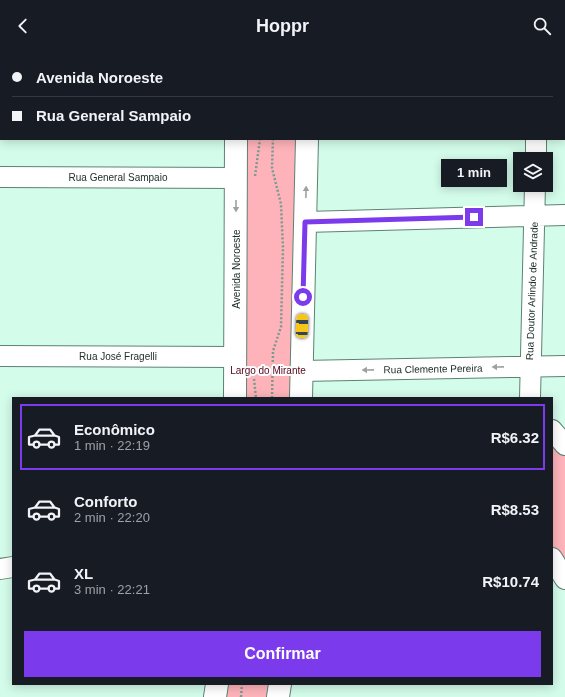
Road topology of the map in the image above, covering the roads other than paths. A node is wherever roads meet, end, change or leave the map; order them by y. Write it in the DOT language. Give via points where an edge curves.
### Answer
graph roads {
  1 [pos="236,140"];
  2 [pos="307,140"];
  3 [pos="536,140"];
  4 [pos="536,152"];
  5 [pos="0,177"];
  6 [pos="236,178"];
  7 [pos="535,192"];
  8 [pos="535,215"];
  9 [pos="565,215"];
  10 [pos="305,222"];
  11 [pos="0,356"];
  12 [pos="236,357"];
  13 [pos="565,366"];
  14 [pos="530,367"];
  15 [pos="301,371"];
  16 [pos="235,397"];
  17 [pos="301,397"];
  18 [pos="530,397"];
  19 [pos="553,431"];
  20 [pos="565,445"];
  21 [pos="553,560"];
  22 [pos="12,567"];
  23 [pos="0,569"];
  24 [pos="565,579"];
  25 [pos="217,685"];
  26 [pos="280,685"];
  27 [pos="215,697"];
  28 [pos="278,697"];
  1 -- 6 [label="main road, Avenida Noroeste"];
  10 -- 2 [label="main road, one-way"];
  3 -- 4 [label="street"];
  5 -- 6 [label="street, Rua General Sampaio"];
  6 -- 12 [label="main road, Avenida Noroeste, one-way"];
  7 -- 8 [label="street, Rua Doutor Arlindo de Andrade"];
  8 -- 9 [label="street"];
  8 -- 10 [label="street"];
  8 -- 14 [label="street, Rua Doutor Arlindo de Andrade"];
  10 -- 15 [label="main road"];
  11 -- 12 [label="street, Rua José Fragelli"];
  12 -- 16 [label="main road, Avenida Noroeste"];
  13 -- 14 [label="street, Rua Clemente Pereira"];
  14 -- 15 [label="street, Rua Clemente Pereira, one-way"];
  14 -- 18 [label="street, Rua Doutor Arlindo de Andrade"];
  15 -- 17 [label="main road"];
  19 -- 20 [label="street"];
  21 -- 24 [label="street"];
  22 -- 23 [label="street"];
  25 -- 27 [label="main road"];
  26 -- 28 [label="main road"];
}
